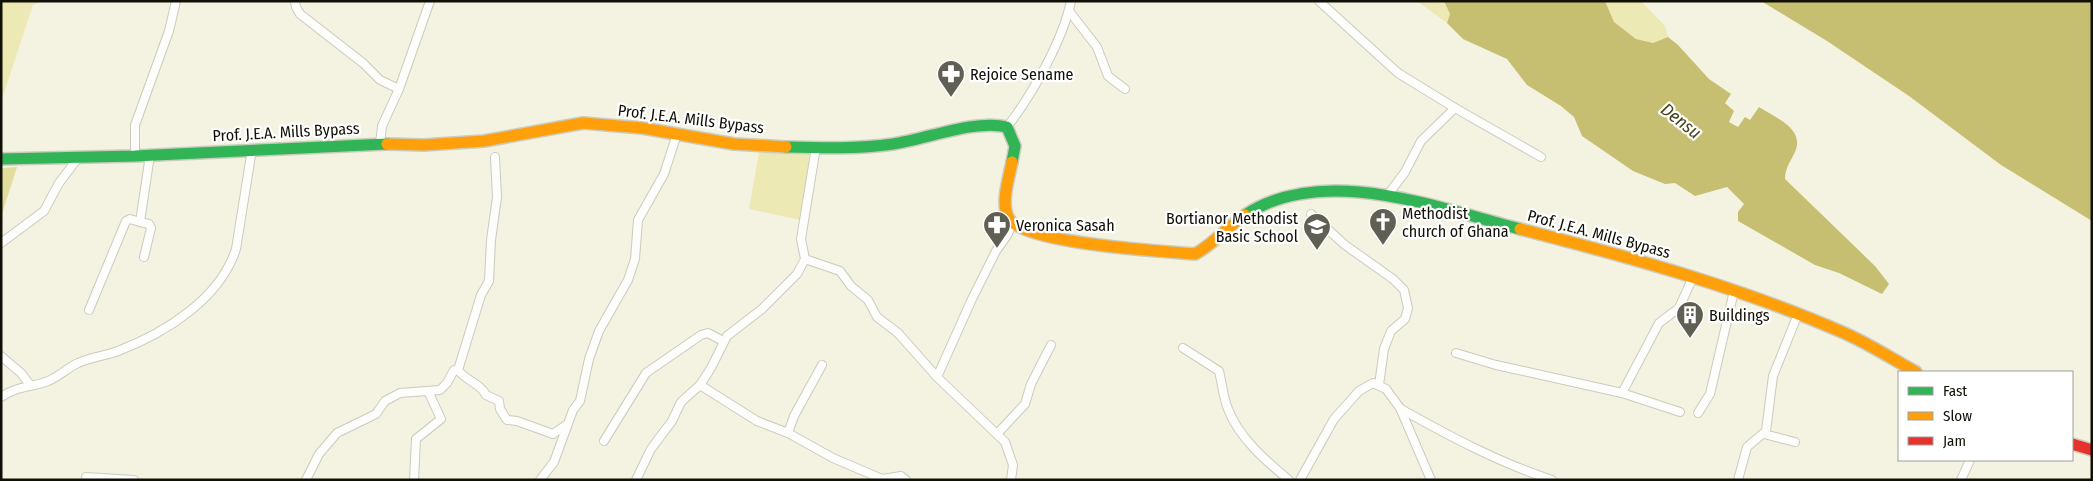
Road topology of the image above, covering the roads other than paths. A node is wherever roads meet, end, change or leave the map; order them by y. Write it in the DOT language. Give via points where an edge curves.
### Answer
graph roads {
  1 [pos="176,1"];
  2 [pos="295,1"];
  3 [pos="430,1"];
  4 [pos="1071,1"];
  5 [pos="1319,1"];
  6 [pos="1069,11"];
  7 [pos="399,89"];
  8 [pos="1125,89"];
  9 [pos="1455,108"];
  10 [pos="1007,126"];
  11 [pos="677,134"];
  12 [pos="380,144"];
  13 [pos="816,147"];
  14 [pos="252,149"];
  15 [pos="135,156"];
  16 [pos="150,156"];
  17 [pos="1541,156"];
  18 [pos="495,157"];
  19 [pos="78,158"];
  20 [pos="1,160"];
  21 [pos="1387,196"];
  22 [pos="1311,214"];
  23 [pos="140,222"];
  24 [pos="1012,223"];
  25 [pos="1,243"];
  26 [pos="144,257"];
  27 [pos="805,259"];
  28 [pos="1692,277"];
  29 [pos="1734,291"];
  30 [pos="90,310"];
  31 [pos="1798,314"];
  32 [pos="724,341"];
  33 [pos="1051,345"];
  34 [pos="1183,348"];
  35 [pos="1456,353"];
  36 [pos="1,356"];
  37 [pos="822,364"];
  38 [pos="458,370"];
  39 [pos="1914,371"];
  40 [pos="937,377"];
  41 [pos="30,385"];
  42 [pos="700,385"];
  43 [pos="1379,385"];
  44 [pos="428,391"];
  45 [pos="1622,392"];
  46 [pos="1,397"];
  47 [pos="1400,408"];
  48 [pos="1680,412"];
  49 [pos="1698,414"];
  50 [pos="566,425"];
  51 [pos="788,433"];
  52 [pos="997,434"];
  53 [pos="1764,434"];
  54 [pos="604,441"];
  55 [pos="1795,442"];
  56 [pos="2073,444"];
  57 [pos="2092,450"];
  58 [pos="1970,461"];
  59 [pos="86,477"];
  60 [pos="876,478"];
  61 [pos="134,480"];
  62 [pos="306,480"];
  63 [pos="414,480"];
  64 [pos="540,480"];
  65 [pos="636,480"];
  66 [pos="906,480"];
  67 [pos="1011,480"];
  68 [pos="1289,480"];
  69 [pos="1300,480"];
  70 [pos="1431,480"];
  71 [pos="1552,480"];
  72 [pos="1738,480"];
  73 [pos="1961,480"];
  1 -- 15 [label="street" via="135,125"];
  2 -- 7 [label="street" via="300,14 380,80"];
  3 -- 7 [label="street"];
  4 -- 6 [label="street"];
  5 -- 9 [label="street" via="1398,73"];
  6 -- 8 [label="street" via="1097,47 1108,76"];
  6 -- 10 [label="street" via="1050,56 1023,106"];
  7 -- 12 [label="street" via="382,126"];
  9 -- 17 [label="street"];
  9 -- 21 [label="street" via="1421,141 1405,172"];
  10 -- 13 [label="street, Prof. J.E.A. Mills Bypass" via="968,128 852,149"];
  10 -- 24 [label="street" via="1015,146 1005,204"];
  11 -- 12 [label="street, Prof. J.E.A. Mills Bypass" via="584,123 484,141"];
  11 -- 13 [label="street, Prof. J.E.A. Mills Bypass" via="734,144"];
  11 -- 50 [label="street" via="664,174 638,220 635,258 628,280 598,331 580,401"];
  12 -- 14 [label="street, Prof. J.E.A. Mills Bypass"];
  13 -- 27 [label="street" via="801,239"];
  14 -- 16 [label="street, Prof. J.E.A. Mills Bypass"];
  14 -- 41 [label="street" via="236,249 231,264 217,284 178,320 121,350 88,359 46,382"];
  15 -- 16 [label="street, Prof. J.E.A. Mills Bypass"];
  15 -- 19 [label="street, Prof. J.E.A. Mills Bypass"];
  16 -- 23 [label="street"];
  18 -- 38 [label="street" via="497,197 489,281 481,294"];
  19 -- 20 [label="street, Prof. J.E.A. Mills Bypass"];
  19 -- 25 [label="street" via="59,182 44,210"];
  21 -- 24 [label="street, Prof. J.E.A. Mills Bypass" via="1325,190 1287,195 1250,212 1232,224 1209,247 1188,255 1051,237"];
  21 -- 28 [label="street, Prof. J.E.A. Mills Bypass" via="1626,256"];
  22 -- 43 [label="street" via="1404,290 1408,308 1405,319 1391,331 1384,349"];
  23 -- 26 [label="street" via="149,224 151,228"];
  23 -- 30 [label="street" via="126,221"];
  24 -- 40 [label="street" via="972,299"];
  27 -- 32 [label="street" via="792,281 762,309 736,327"];
  27 -- 40 [label="street" via="840,271 851,286 868,300 877,317 903,337"];
  28 -- 29 [label="street, Prof. J.E.A. Mills Bypass"];
  28 -- 45 [label="street" via="1679,308 1659,323"];
  29 -- 31 [label="street, Prof. J.E.A. Mills Bypass"];
  29 -- 49 [label="street" via="1710,394"];
  31 -- 39 [label="street, Prof. J.E.A. Mills Bypass" via="1844,333"];
  31 -- 53 [label="street" via="1773,376"];
  32 -- 42 [label="street"];
  32 -- 54 [label="street" via="708,333 701,335 651,368"];
  33 -- 52 [label="street" via="1024,404"];
  34 -- 68 [label="street" via="1219,371 1228,409 1237,424 1252,447"];
  35 -- 45 [label="street" via="1496,365"];
  36 -- 41 [label="street"];
  37 -- 51 [label="street"];
  38 -- 44 [label="street" via="454,370 440,390"];
  38 -- 50 [label="street" via="463,378 499,401 507,420 553,434"];
  40 -- 52 [label="street"];
  41 -- 46 [label="street" via="16,388"];
  42 -- 51 [label="street" via="757,421"];
  42 -- 65 [label="street" via="681,402"];
  43 -- 47 [label="street"];
  43 -- 69 [label="street" via="1367,385 1346,405 1326,430"];
  44 -- 62 [label="street" via="400,393 385,401 376,414 337,433 320,454"];
  44 -- 63 [label="street" via="441,419 416,439"];
  45 -- 48 [label="street"];
  47 -- 70 [label="street"];
  47 -- 71 [label="street" via="1438,430"];
  50 -- 64 [label="street" via="562,446"];
  51 -- 60 [label="street"];
  52 -- 67 [label="street" via="1011,454"];
  53 -- 55 [label="street"];
  53 -- 72 [label="street" via="1747,447"];
  56 -- 57 [label="street"];
  58 -- 73 [label="street"];
  59 -- 61 [label="street"];
  60 -- 66 [label="street" via="901,476"];
}
